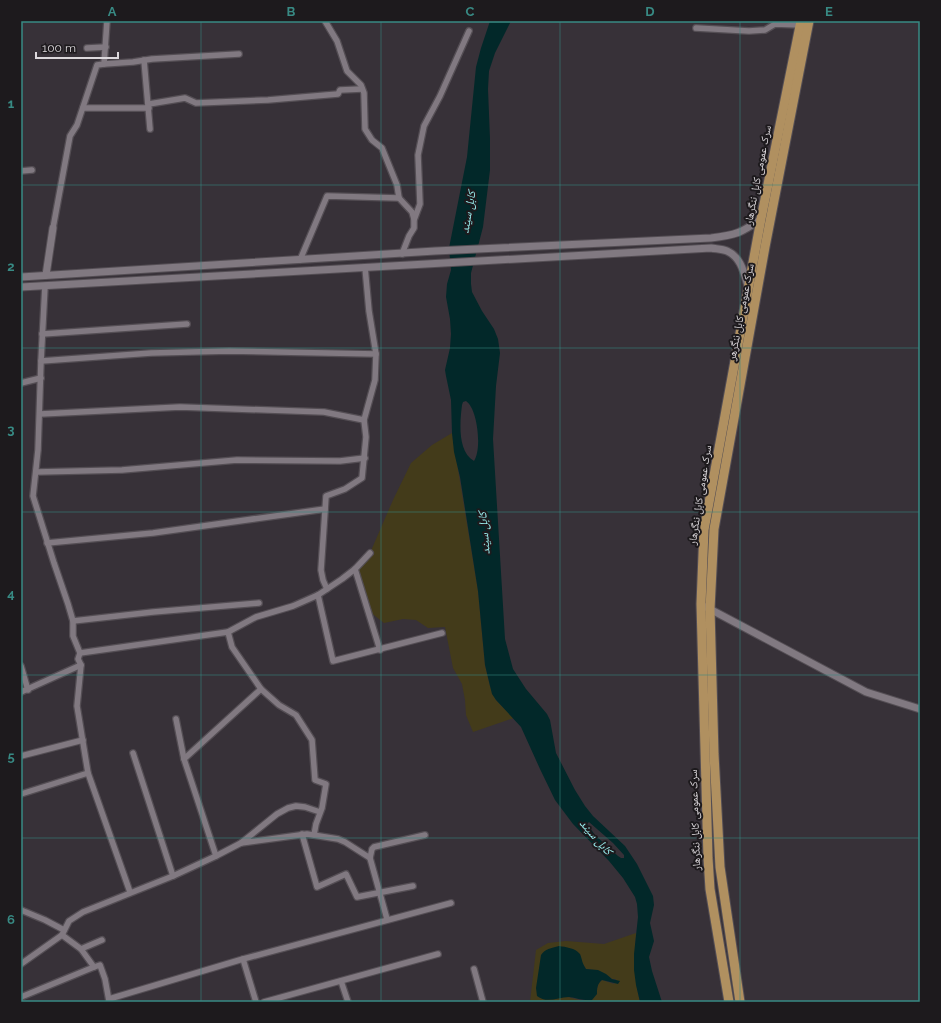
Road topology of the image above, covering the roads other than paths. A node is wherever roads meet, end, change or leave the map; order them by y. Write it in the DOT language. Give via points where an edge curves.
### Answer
graph roads {
  1 [pos="107,21"];
  2 [pos="325,21"];
  3 [pos="804,22"];
  4 [pos="696,28"];
  5 [pos="469,31"];
  6 [pos="106,47"];
  7 [pos="87,48"];
  8 [pos="239,54"];
  9 [pos="144,60"];
  10 [pos="104,64"];
  11 [pos="362,89"];
  12 [pos="149,106"];
  13 [pos="83,108"];
  14 [pos="150,129"];
  15 [pos="32,170"];
  16 [pos="21,171"];
  17 [pos="400,198"];
  18 [pos="761,219"];
  19 [pos="414,220"];
  20 [pos="53,228"];
  21 [pos="402,254"];
  22 [pos="300,260"];
  23 [pos="251,263"];
  24 [pos="365,267"];
  25 [pos="252,274"];
  26 [pos="46,275"];
  27 [pos="21,277"];
  28 [pos="45,286"];
  29 [pos="21,287"];
  30 [pos="748,290"];
  31 [pos="187,324"];
  32 [pos="42,334"];
  33 [pos="376,354"];
  34 [pos="41,362"];
  35 [pos="41,378"];
  36 [pos="21,383"];
  37 [pos="40,414"];
  38 [pos="364,420"];
  39 [pos="365,458"];
  40 [pos="36,472"];
  41 [pos="325,509"];
  42 [pos="47,543"];
  43 [pos="370,553"];
  44 [pos="355,569"];
  45 [pos="327,589"];
  46 [pos="318,595"];
  47 [pos="259,603"];
  48 [pos="700,604"];
  49 [pos="710,609"];
  50 [pos="73,621"];
  51 [pos="228,632"];
  52 [pos="442,634"];
  53 [pos="380,650"];
  54 [pos="80,652"];
  55 [pos="81,665"];
  56 [pos="21,666"];
  57 [pos="261,689"];
  58 [pos="28,690"];
  59 [pos="21,692"];
  60 [pos="920,709"];
  61 [pos="176,719"];
  62 [pos="83,740"];
  63 [pos="132,753"];
  64 [pos="21,756"];
  65 [pos="184,759"];
  66 [pos="88,773"];
  67 [pos="21,794"];
  68 [pos="320,812"];
  69 [pos="302,834"];
  70 [pos="314,835"];
  71 [pos="425,835"];
  72 [pos="241,843"];
  73 [pos="216,856"];
  74 [pos="370,858"];
  75 [pos="173,876"];
  76 [pos="413,886"];
  77 [pos="130,892"];
  78 [pos="379,892"];
  79 [pos="450,903"];
  80 [pos="21,910"];
  81 [pos="387,919"];
  82 [pos="63,933"];
  83 [pos="102,940"];
  84 [pos="81,949"];
  85 [pos="438,954"];
  86 [pos="243,959"];
  87 [pos="21,964"];
  88 [pos="94,967"];
  89 [pos="474,968"];
  90 [pos="341,981"];
  91 [pos="21,997"];
  92 [pos="109,1000"];
  93 [pos="256,1002"];
  94 [pos="264,1002"];
  95 [pos="348,1002"];
  96 [pos="483,1002"];
  97 [pos="729,1002"];
  98 [pos="740,1002"];
  1 -- 6 [label="street"];
  2 -- 11 [label="street" via="337,41 347,71"];
  3 -- 4 [label="street" via="775,24 764,30 749,31"];
  3 -- 18 [label="highway, سرک عمومی کابل ننگرهار"];
  3 -- 49 [label="highway, سرک عمومی کابل ننگرهر" via="715,522"];
  5 -- 19 [label="street" via="424,126 418,155 420,204"];
  6 -- 7 [label="street"];
  6 -- 10 [label="street"];
  8 -- 9 [label="street"];
  9 -- 10 [label="street"];
  9 -- 12 [label="street"];
  10 -- 13 [label="street" via="97,65"];
  11 -- 12 [label="street" via="340,90 338,94 268,100 196,103 185,98"];
  11 -- 17 [label="street" via="365,99 365,130 382,148"];
  12 -- 13 [label="street"];
  12 -- 14 [label="street"];
  13 -- 20 [label="street" via="78,125 70,136"];
  15 -- 16 [label="street"];
  17 -- 19 [label="street" via="412,212"];
  17 -- 22 [label="street" via="327,196"];
  18 -- 21 [label="street" via="746,230 725,236"];
  18 -- 30 [label="highway, سرک عمومی کابل ننگرهار"];
  19 -- 21 [label="street" via="414,228"];
  20 -- 26 [label="street"];
  21 -- 22 [label="street"];
  22 -- 23 [label="street"];
  23 -- 25 [label="street"];
  23 -- 26 [label="street"];
  24 -- 25 [label="street"];
  24 -- 30 [label="street" via="711,248 727,251 737,259 744,271"];
  24 -- 33 [label="street"];
  25 -- 28 [label="street"];
  26 -- 27 [label="street"];
  28 -- 29 [label="street"];
  28 -- 32 [label="street"];
  30 -- 48 [label="highway, سرک عمومی کابل ننگرهار" via="704,530"];
  31 -- 32 [label="street"];
  32 -- 34 [label="street"];
  33 -- 34 [label="street" via="229,351 151,353"];
  33 -- 38 [label="street" via="374,380"];
  34 -- 35 [label="street"];
  35 -- 36 [label="street"];
  35 -- 37 [label="street"];
  37 -- 38 [label="street" via="180,407 324,412"];
  37 -- 40 [label="street"];
  38 -- 39 [label="street"];
  39 -- 40 [label="street" via="340,461 237,460 122,470"];
  39 -- 41 [label="street" via="362,478 346,489 326,496"];
  40 -- 42 [label="street" via="33,496"];
  41 -- 42 [label="street" via="153,533"];
  41 -- 45 [label="street" via="321,570"];
  42 -- 50 [label="street"];
  43 -- 44 [label="street"];
  44 -- 45 [label="street"];
  44 -- 53 [label="street"];
  45 -- 46 [label="street"];
  46 -- 51 [label="street" via="293,606 256,617"];
  46 -- 53 [label="street" via="333,661"];
  47 -- 50 [label="street"];
  48 -- 49 [label="street"];
  48 -- 97 [label="highway, سرک عمومی کابل ننگرهار" via="710,889"];
  49 -- 60 [label="street" via="866,692"];
  49 -- 98 [label="highway, سرک عمومی کابل ننگرهار" via="720,867"];
  50 -- 54 [label="street" via="73,636"];
  51 -- 54 [label="street"];
  51 -- 57 [label="street" via="232,647"];
  52 -- 53 [label="street"];
  54 -- 55 [label="street" via="78,659"];
  55 -- 58 [label="street"];
  55 -- 62 [label="street" via="76,706"];
  56 -- 58 [label="street"];
  57 -- 65 [label="street"];
  57 -- 68 [label="street" via="279,705 296,715 312,740 315,780 326,784"];
  58 -- 59 [label="street"];
  61 -- 65 [label="street"];
  62 -- 64 [label="street"];
  62 -- 66 [label="street"];
  63 -- 75 [label="street"];
  65 -- 73 [label="street"];
  66 -- 67 [label="street"];
  66 -- 77 [label="street"];
  68 -- 70 [label="street"];
  68 -- 72 [label="street" via="305,807 288,808"];
  69 -- 70 [label="street"];
  69 -- 72 [label="street"];
  69 -- 78 [label="street" via="317,887 346,874 357,897"];
  70 -- 74 [label="street" via="338,839"];
  71 -- 74 [label="street" via="374,847"];
  72 -- 73 [label="street"];
  73 -- 75 [label="street"];
  74 -- 78 [label="street"];
  75 -- 77 [label="street"];
  76 -- 78 [label="street"];
  77 -- 82 [label="street" via="83,912 69,921"];
  78 -- 81 [label="street"];
  79 -- 81 [label="street"];
  80 -- 82 [label="street" via="38,916"];
  81 -- 86 [label="street"];
  82 -- 84 [label="street"];
  82 -- 87 [label="street"];
  83 -- 84 [label="street"];
  84 -- 88 [label="street"];
  85 -- 90 [label="street"];
  86 -- 92 [label="street"];
  86 -- 93 [label="street"];
  88 -- 91 [label="street"];
  88 -- 92 [label="street" via="100,965"];
  89 -- 96 [label="street"];
  90 -- 94 [label="street"];
  90 -- 95 [label="street"];
}
